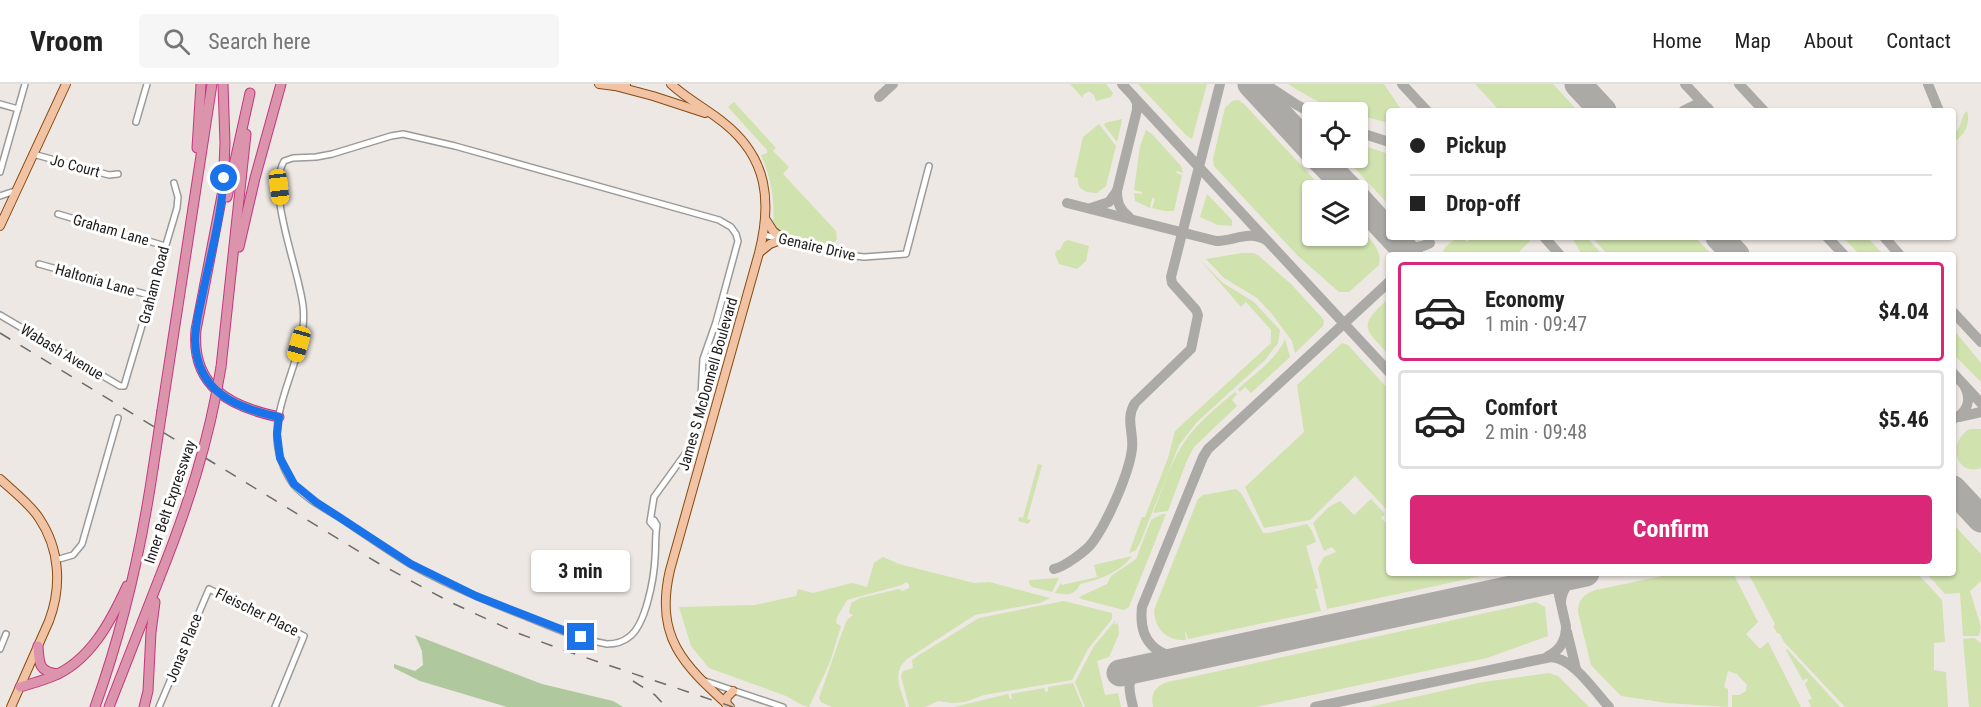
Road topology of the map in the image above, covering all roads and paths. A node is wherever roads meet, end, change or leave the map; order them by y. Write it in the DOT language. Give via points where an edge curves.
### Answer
graph roads {
  1 [pos="25,84"];
  2 [pos="66,84"];
  3 [pos="147,84"];
  4 [pos="201,84"];
  5 [pos="212,84"];
  6 [pos="223,84"];
  7 [pos="280,84"];
  8 [pos="599,84"];
  9 [pos="626,84"];
  10 [pos="671,84"];
  11 [pos="615,86"];
  12 [pos="251,88"];
  13 [pos="0,104"];
  14 [pos="18,109"];
  15 [pos="719,119"];
  16 [pos="136,122"];
  17 [pos="33,154"];
  18 [pos="929,166"];
  19 [pos="0,172"];
  20 [pos="118,174"];
  21 [pos="174,183"];
  22 [pos="15,191"];
  23 [pos="0,195"];
  24 [pos="194,201"];
  25 [pos="57,214"];
  26 [pos="766,220"];
  27 [pos="0,226"];
  28 [pos="764,235"];
  29 [pos="783,239"];
  30 [pos="165,246"];
  31 [pos="759,253"];
  32 [pos="39,264"];
  33 [pos="231,276"];
  34 [pos="152,296"];
  35 [pos="0,315"];
  36 [pos="124,386"];
  37 [pos="279,417"];
  38 [pos="118,418"];
  39 [pos="0,479"];
  40 [pos="56,560"];
  41 [pos="136,567"];
  42 [pos="159,579"];
  43 [pos="209,589"];
  44 [pos="6,634"];
  45 [pos="38,646"];
  46 [pos="0,649"];
  47 [pos="58,674"];
  48 [pos="701,680"];
  49 [pos="20,687"];
  50 [pos="733,691"];
  51 [pos="728,705"];
  52 [pos="11,707"];
  53 [pos="95,707"];
  54 [pos="110,707"];
  55 [pos="144,707"];
  56 [pos="159,707"];
  57 [pos="275,707"];
  58 [pos="783,707"];
  1 -- 14 [label="street"];
  2 -- 17 [label="main road"];
  3 -- 16 [label="street"];
  4 -- 24 [label="highway"];
  5 -- 24 [label="highway, Inner Belt Expressway"];
  6 -- 37 [label="highway" via="223,190 196,330 196,349 204,374 221,395 243,408"];
  7 -- 33 [label="highway"];
  8 -- 11 [label="main road"];
  9 -- 11 [label="main road"];
  10 -- 15 [label="main road, James S McDonnell Boulevard"];
  11 -- 15 [label="main road"];
  12 -- 33 [label="highway, Inner Belt Expressway"];
  12 -- 37 [label="highway" via="202,319 200,349 209,374 227,394"];
  13 -- 14 [label="street"];
  14 -- 19 [label="street"];
  15 -- 26 [label="main road, James S McDonnell Boulevard" via="740,137 755,159 766,193"];
  17 -- 20 [label="street, Jo Court" via="109,175"];
  17 -- 22 [label="main road"];
  18 -- 29 [label="street, Genaire Drive" via="906,254 846,255"];
  21 -- 30 [label="street, Graham Road" via="178,202"];
  22 -- 23 [label="street"];
  22 -- 27 [label="main road"];
  24 -- 41 [label="highway, Inner Belt Expressway, bridge"];
  25 -- 30 [label="street, Graham Lane"];
  26 -- 28 [label="main road, James S McDonnell Boulevard"];
  26 -- 29 [label="main road"];
  28 -- 29 [label="street, Genaire Drive"];
  28 -- 31 [label="main road, James S McDonnell Boulevard"];
  29 -- 31 [label="main road"];
  30 -- 34 [label="street, Graham Road"];
  31 -- 48 [label="main road, James S McDonnell Boulevard" via="667,585 667,619 674,643 684,662"];
  32 -- 34 [label="street, Haltonia Lane"];
  33 -- 42 [label="highway, Inner Belt Expressway, bridge" via="214,410 200,468"];
  34 -- 36 [label="street, Graham Road"];
  35 -- 36 [label="street, Wabash Avenue"];
  37 -- 37 [label="street" via="280,458 294,484 379,544 484,600 557,629 598,642 624,641 637,629 651,586 657,525 651,519 654,497 688,450 698,427 703,359 736,251 736,234 719,220 404,134 332,154 284,160 279,174 282,214 303,307 303,325"];
  38 -- 40 [label="street" via="82,544 73,555"];
  39 -- 40 [label="main road" via="39,518"];
  40 -- 45 [label="main road" via="54,609"];
  41 -- 47 [label="highway" via="104,630 77,662"];
  41 -- 53 [label="highway, Inner Belt Expressway"];
  42 -- 54 [label="highway, Inner Belt Expressway"];
  42 -- 55 [label="highway"];
  43 -- 56 [label="street, Jonas Place"];
  43 -- 57 [label="street, Fleischer Place" via="304,636"];
  44 -- 46 [label="street"];
  45 -- 47 [label="highway" via="42,668"];
  45 -- 49 [label="main road"];
  47 -- 49 [label="highway"];
  48 -- 50 [label="street"];
  48 -- 51 [label="main road, James S McDonnell Boulevard"];
  49 -- 52 [label="main road"];
  50 -- 51 [label="main road"];
  50 -- 58 [label="street"];
}
